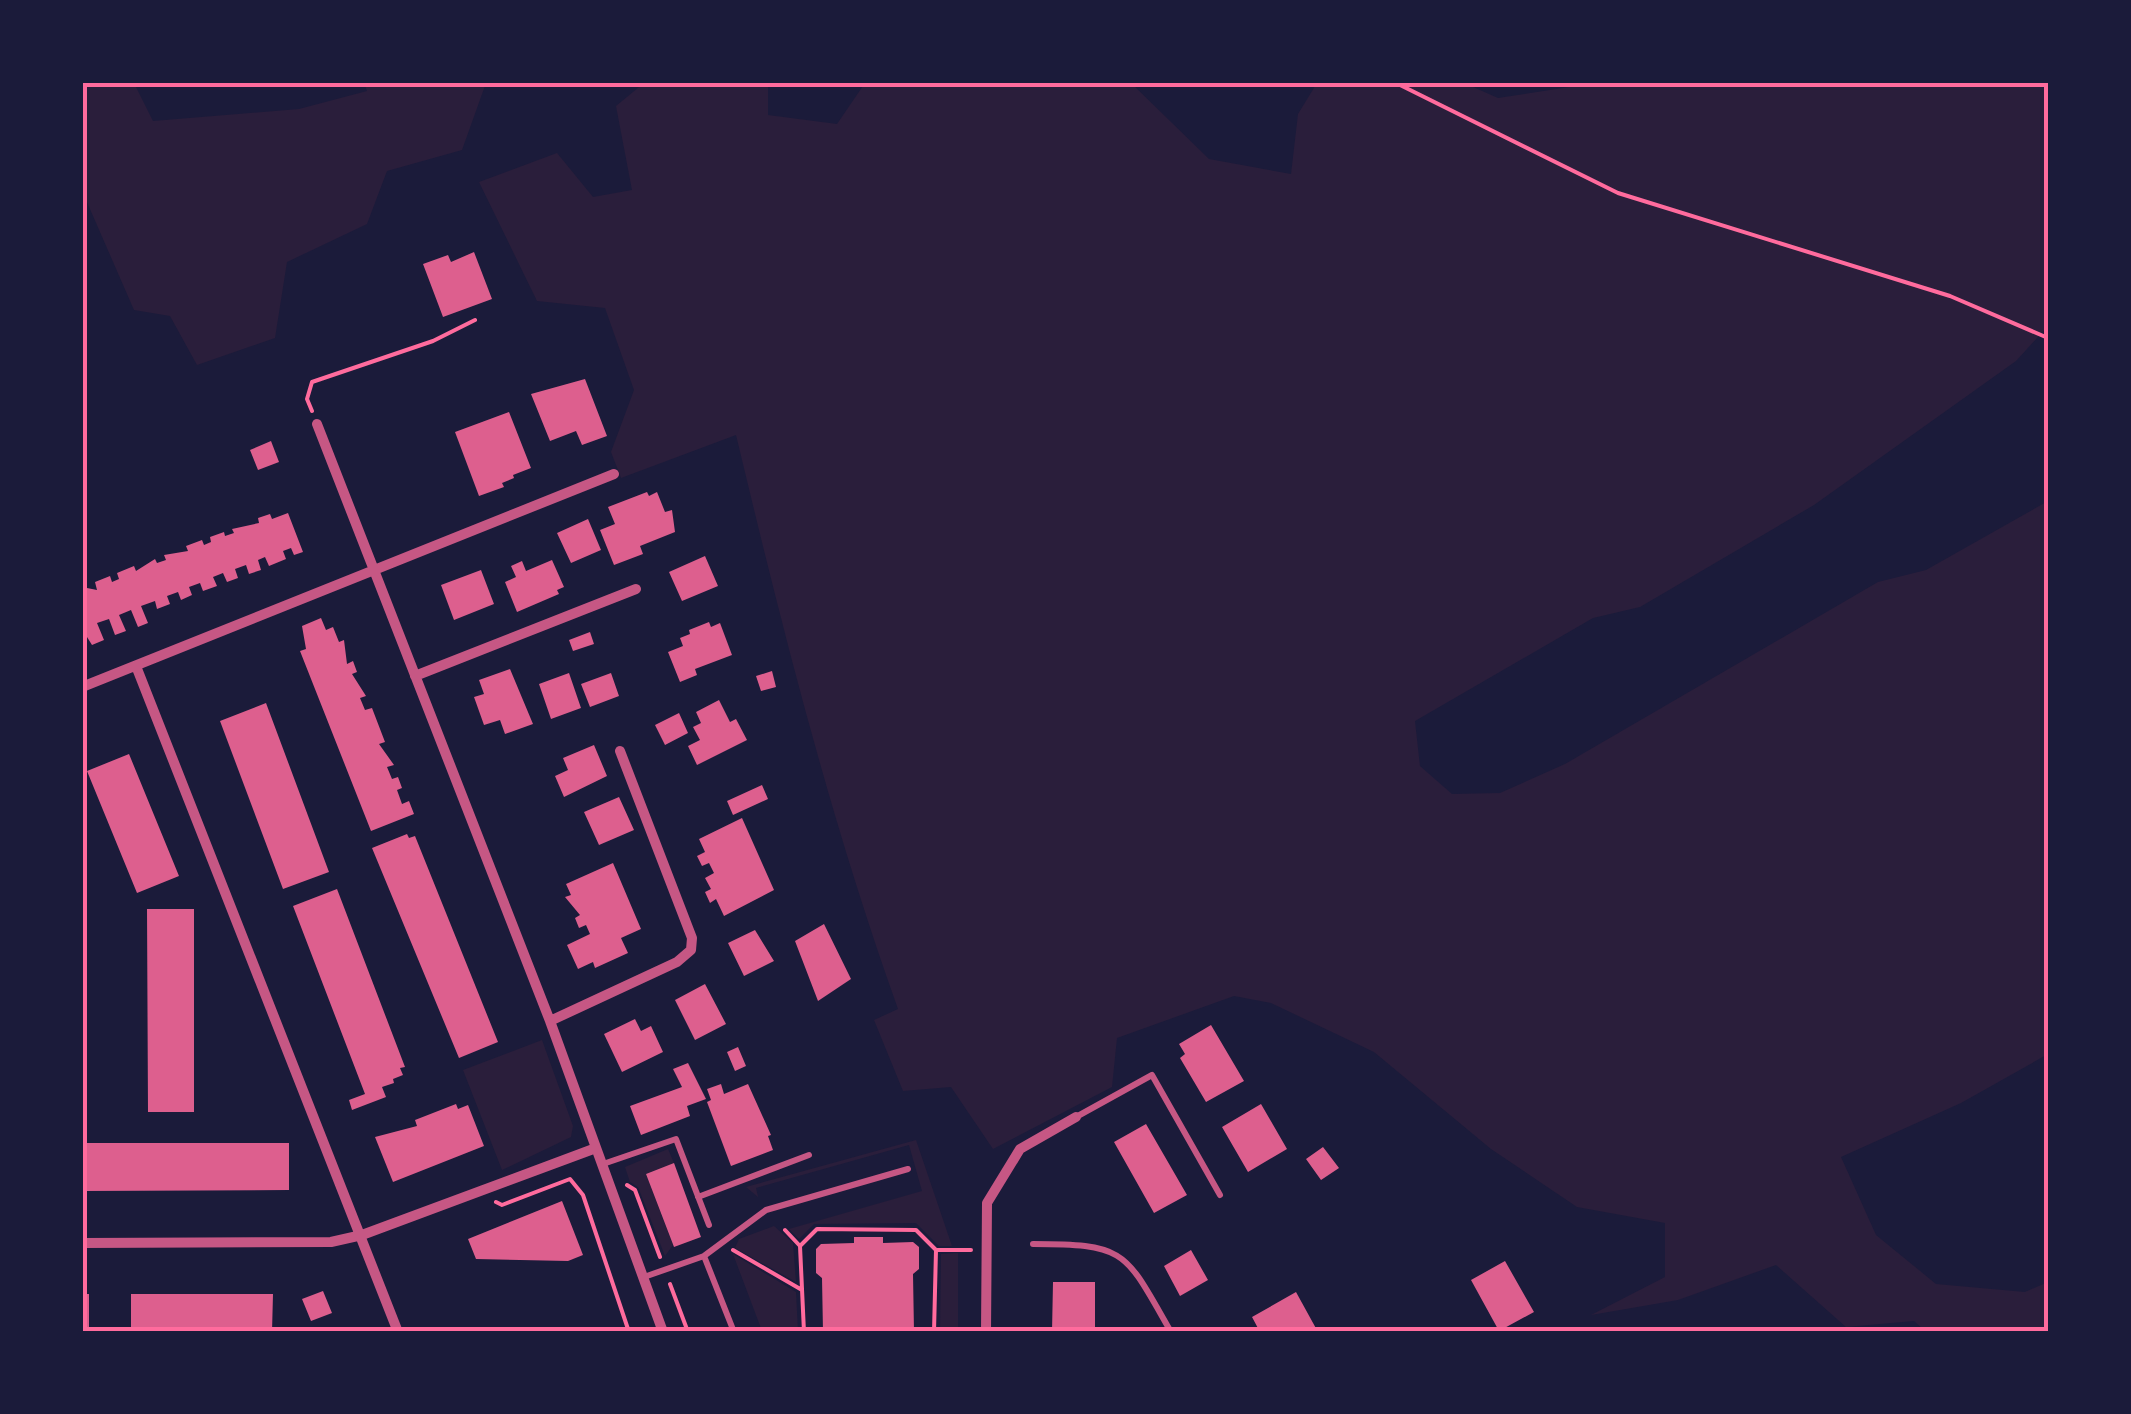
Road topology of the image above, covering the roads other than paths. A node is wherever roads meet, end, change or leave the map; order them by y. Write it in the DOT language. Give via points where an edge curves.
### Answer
graph roads {
  1 [pos="318,424"];
  2 [pos="614,474"];
  3 [pos="375,572"];
  4 [pos="636,588"];
  5 [pos="136,666"];
  6 [pos="416,676"];
  7 [pos="82,687"];
  8 [pos="620,751"];
  9 [pos="550,1021"];
  10 [pos="1076,1117"];
  11 [pos="596,1148"];
  12 [pos="808,1155"];
  13 [pos="602,1164"];
  14 [pos="908,1170"];
  15 [pos="1220,1195"];
  16 [pos="698,1197"];
  17 [pos="708,1225"];
  18 [pos="362,1235"];
  19 [pos="82,1244"];
  20 [pos="1033,1244"];
  21 [pos="704,1256"];
  22 [pos="644,1277"];
  23 [pos="398,1332"];
  24 [pos="663,1332"];
  25 [pos="734,1332"];
  26 [pos="986,1332"];
  27 [pos="1171,1332"];
  1 -- 3 [label="street"];
  2 -- 3 [label="street"];
  3 -- 5 [label="street"];
  3 -- 6 [label="street"];
  4 -- 6 [label="street"];
  5 -- 7 [label="street"];
  5 -- 18 [label="street"];
  6 -- 9 [label="street"];
  8 -- 9 [label="street" via="691,950"];
  9 -- 11 [label="street"];
  10 -- 15 [label="lane" via="1152,1075"];
  10 -- 26 [label="street" via="1020,1149 987,1203"];
  11 -- 13 [label="street"];
  11 -- 18 [label="street"];
  12 -- 16 [label="lane"];
  13 -- 16 [label="lane" via="676,1139"];
  13 -- 22 [label="street"];
  14 -- 21 [label="lane" via="766,1210"];
  16 -- 17 [label="lane"];
  18 -- 19 [label="street" via="296,1244"];
  18 -- 23 [label="street"];
  20 -- 27 [label="lane" via="1089,1244 1125,1258"];
  21 -- 22 [label="lane"];
  21 -- 25 [label="lane"];
  22 -- 24 [label="street"];
}
